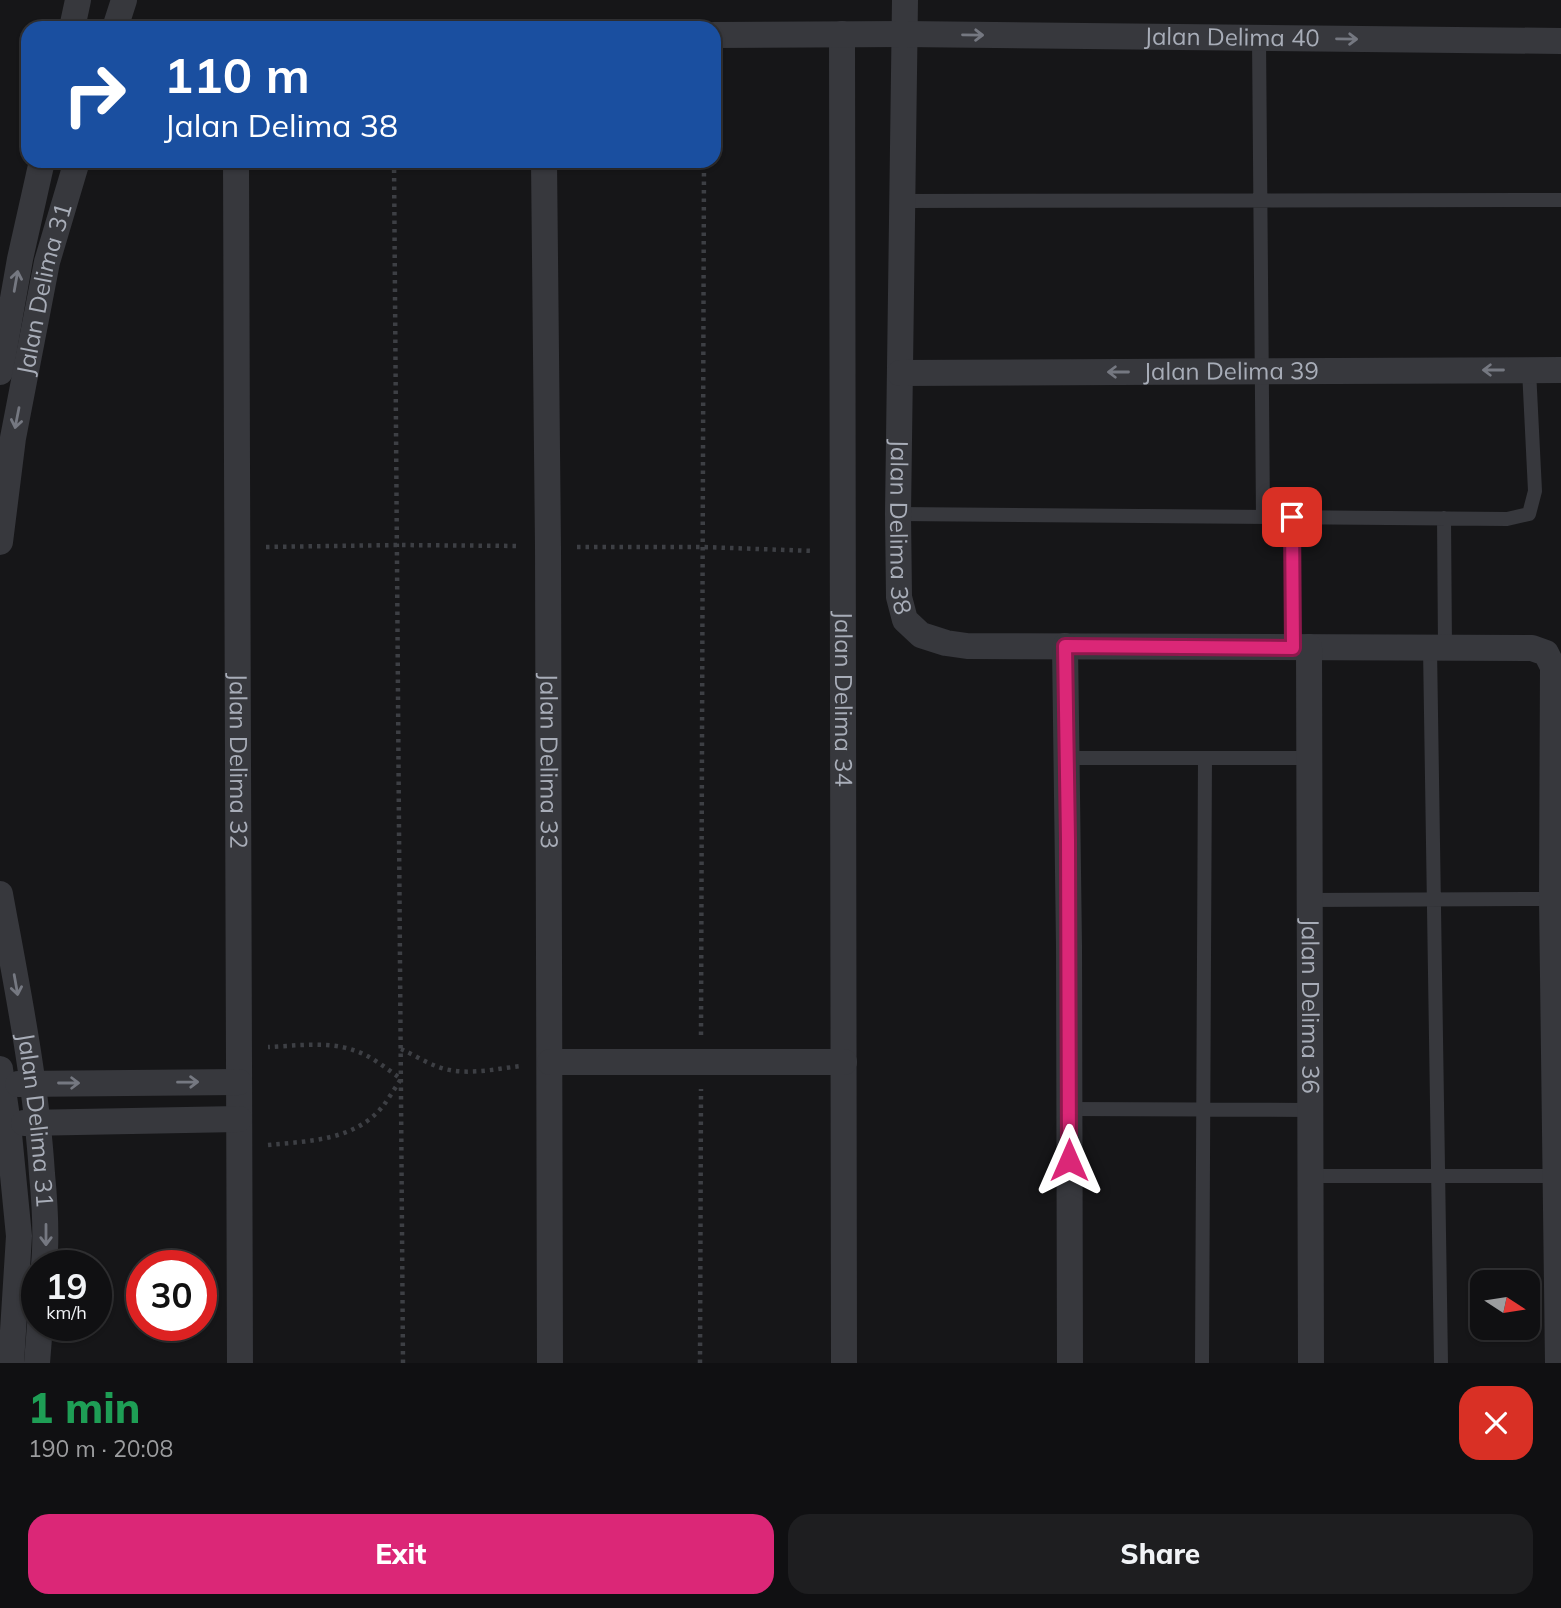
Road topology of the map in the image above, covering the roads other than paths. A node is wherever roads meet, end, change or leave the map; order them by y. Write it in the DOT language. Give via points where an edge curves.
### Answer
graph roads {
  1 [pos="78,0"];
  2 [pos="124,0"];
  3 [pos="905,0"];
  4 [pos="74,21"];
  5 [pos="118,21"];
  6 [pos="842,34"];
  7 [pos="904,34"];
  8 [pos="721,35"];
  9 [pos="1259,38"];
  10 [pos="1561,41"];
  11 [pos="40,168"];
  12 [pos="75,168"];
  13 [pos="236,168"];
  14 [pos="544,168"];
  15 [pos="1561,200"];
  16 [pos="902,201"];
  17 [pos="1260,201"];
  18 [pos="1529,370"];
  19 [pos="1561,370"];
  20 [pos="1262,371"];
  21 [pos="0,372"];
  22 [pos="900,373"];
  23 [pos="898,514"];
  24 [pos="1263,517"];
  25 [pos="1292,517"];
  26 [pos="1444,518"];
  27 [pos="0,542"];
  28 [pos="1065,646"];
  29 [pos="1301,648"];
  30 [pos="1438,648"];
  31 [pos="1067,758"];
  32 [pos="1205,758"];
  33 [pos="1309,758"];
  34 [pos="0,894"];
  35 [pos="1434,898"];
  36 [pos="1552,899"];
  37 [pos="1309,900"];
  38 [pos="1557,1019"];
  39 [pos="550,1062"];
  40 [pos="844,1062"];
  41 [pos="1,1077"];
  42 [pos="239,1082"];
  43 [pos="34,1084"];
  44 [pos="1068,1109"];
  45 [pos="1203,1109"];
  46 [pos="1310,1110"];
  47 [pos="239,1119"];
  48 [pos="39,1123"];
  49 [pos="8,1124"];
  50 [pos="1311,1176"];
  51 [pos="1438,1176"];
  52 [pos="1556,1176"];
  53 [pos="46,1250"];
  54 [pos="1559,1251"];
  55 [pos="39,1341"];
  56 [pos="11,1363"];
  57 [pos="37,1363"];
  58 [pos="240,1363"];
  59 [pos="550,1363"];
  60 [pos="844,1363"];
  61 [pos="1070,1363"];
  62 [pos="1202,1363"];
  63 [pos="1311,1363"];
  64 [pos="1441,1363"];
  65 [pos="1558,1363"];
  1 -- 4 [label="street"];
  2 -- 5 [label="street"];
  3 -- 7 [label="street, Jalan Delima 38"];
  6 -- 7 [label="street, Jalan Delima 40"];
  6 -- 8 [label="street, Jalan Delima 40"];
  6 -- 40 [label="street, Jalan Delima 34"];
  7 -- 9 [label="street, Jalan Delima 40, one-way"];
  7 -- 16 [label="street, Jalan Delima 38"];
  9 -- 10 [label="street, Jalan Delima 40, one-way"];
  9 -- 17 [label="lane"];
  21 -- 11 [label="street, Jalan Delima 31, one-way"];
  12 -- 27 [label="street, Jalan Delima 31, one-way" via="47,262 13,438"];
  13 -- 42 [label="street, Jalan Delima 32"];
  14 -- 39 [label="street, Jalan Delima 33"];
  15 -- 17 [label="lane"];
  16 -- 17 [label="lane"];
  16 -- 22 [label="street, Jalan Delima 38"];
  17 -- 20 [label="lane"];
  18 -- 19 [label="street, Jalan Delima 39"];
  18 -- 20 [label="street, Jalan Delima 39, one-way"];
  18 -- 26 [label="lane" via="1535,491 1529,514 1507,519"];
  20 -- 22 [label="street, Jalan Delima 39, one-way"];
  20 -- 24 [label="lane"];
  22 -- 23 [label="street, Jalan Delima 38"];
  23 -- 24 [label="lane"];
  23 -- 28 [label="street, Jalan Delima 38" via="899,597 905,620 921,635 967,646"];
  24 -- 25 [label="lane"];
  25 -- 26 [label="lane"];
  25 -- 29 [label="lane"];
  26 -- 30 [label="lane"];
  28 -- 29 [label="street, Jalan Delima 38"];
  28 -- 31 [label="street"];
  29 -- 30 [label="street, Jalan Delima 38"];
  29 -- 33 [label="street, Jalan Delima 36"];
  30 -- 35 [label="lane"];
  30 -- 36 [label="street, Jalan Delima 38" via="1532,648 1546,653 1553,667"];
  31 -- 32 [label="lane"];
  31 -- 44 [label="street"];
  32 -- 33 [label="lane"];
  32 -- 45 [label="lane"];
  33 -- 37 [label="street, Jalan Delima 36"];
  34 -- 43 [label="street, Jalan Delima 31, one-way"];
  35 -- 36 [label="lane"];
  35 -- 37 [label="lane"];
  35 -- 51 [label="lane"];
  36 -- 38 [label="street"];
  37 -- 46 [label="street, Jalan Delima 36"];
  38 -- 52 [label="street"];
  39 -- 40 [label="street"];
  39 -- 59 [label="street, Jalan Delima 33"];
  40 -- 60 [label="street, Jalan Delima 34"];
  41 -- 43 [label="street"];
  41 -- 49 [label="street, Jalan Delima 31"];
  43 -- 42 [label="street, one-way"];
  42 -- 47 [label="street, Jalan Delima 32"];
  43 -- 48 [label="street, Jalan Delima 31"];
  44 -- 45 [label="lane"];
  44 -- 61 [label="street"];
  45 -- 46 [label="lane"];
  45 -- 62 [label="lane"];
  46 -- 50 [label="street, Jalan Delima 36"];
  47 -- 48 [label="street"];
  47 -- 58 [label="street, Jalan Delima 32"];
  48 -- 49 [label="street"];
  48 -- 53 [label="street, Jalan Delima 31, one-way"];
  49 -- 56 [label="street, Jalan Delima 31" via="19,1236"];
  50 -- 51 [label="lane"];
  50 -- 63 [label="street, Jalan Delima 36"];
  51 -- 52 [label="lane"];
  51 -- 64 [label="lane"];
  52 -- 54 [label="street"];
  54 -- 65 [label="street"];
  55 -- 57 [label="street"];
}
